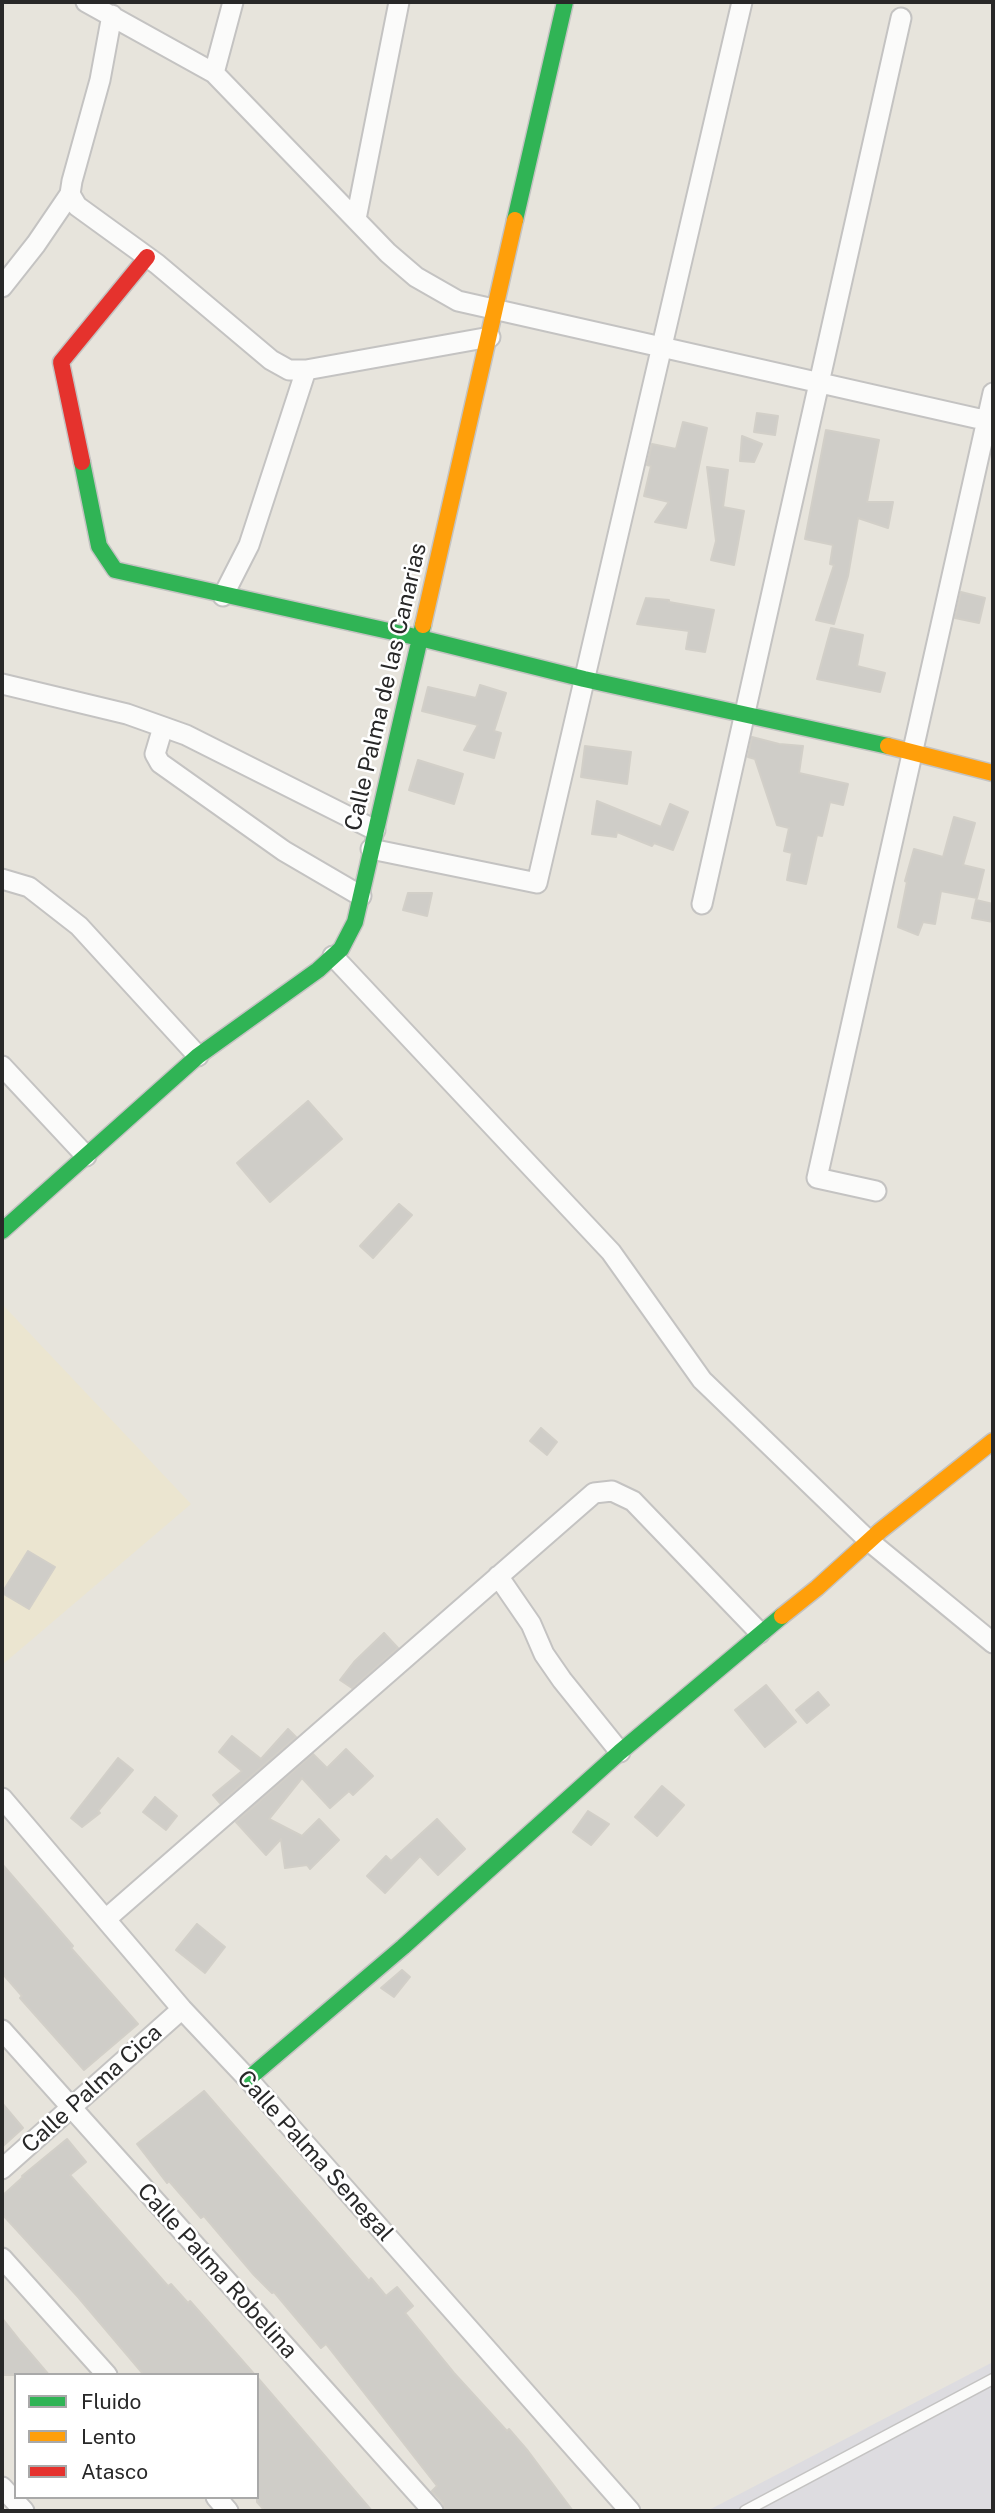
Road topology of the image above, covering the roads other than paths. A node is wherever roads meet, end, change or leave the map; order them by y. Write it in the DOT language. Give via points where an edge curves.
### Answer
graph roads {
  1 [pos="86,2"];
  2 [pos="233,2"];
  3 [pos="399,2"];
  4 [pos="565,2"];
  5 [pos="742,2"];
  6 [pos="112,15"];
  7 [pos="901,18"];
  8 [pos="215,73"];
  9 [pos="70,194"];
  10 [pos="356,219"];
  11 [pos="147,257"];
  12 [pos="2,287"];
  13 [pos="496,312"];
  14 [pos="490,337"];
  15 [pos="661,348"];
  16 [pos="306,370"];
  17 [pos="819,383"];
  18 [pos="993,393"];
  19 [pos="990,421"];
  20 [pos="223,596"];
  21 [pos="420,638"];
  22 [pos="584,679"];
  23 [pos="2,684"];
  24 [pos="745,716"];
  25 [pos="163,727"];
  26 [pos="913,752"];
  27 [pos="993,773"];
  28 [pos="373,840"];
  29 [pos="2,879"];
  30 [pos="361,895"];
  31 [pos="702,904"];
  32 [pos="333,956"];
  33 [pos="198,1056"];
  34 [pos="2,1066"];
  35 [pos="86,1156"];
  36 [pos="876,1191"];
  37 [pos="2,1231"];
  38 [pos="993,1441"];
  39 [pos="869,1541"];
  40 [pos="498,1576"];
  41 [pos="760,1633"];
  42 [pos="993,1643"];
  43 [pos="620,1752"];
  44 [pos="2,1798"];
  45 [pos="106,1919"];
  46 [pos="182,2009"];
  47 [pos="2,2030"];
  48 [pos="248,2079"];
  49 [pos="71,2108"];
  50 [pos="2,2169"];
  51 [pos="2,2258"];
  52 [pos="105,2373"];
  53 [pos="993,2379"];
  54 [pos="2,2487"];
  55 [pos="23,2511"];
  56 [pos="433,2511"];
  57 [pos="630,2511"];
  58 [pos="745,2511"];
  1 -- 6 [label="street"];
  2 -- 8 [label="street"];
  3 -- 10 [label="street"];
  4 -- 13 [label="street, Calle Palma de las Canarias"];
  5 -- 15 [label="street"];
  6 -- 8 [label="street"];
  6 -- 9 [label="street"];
  7 -- 17 [label="street"];
  8 -- 10 [label="street"];
  9 -- 11 [label="street" via="77,206"];
  9 -- 12 [label="street"];
  10 -- 13 [label="street" via="416,277 458,301"];
  11 -- 16 [label="street" via="271,360 289,370"];
  11 -- 20 [label="street" via="61,362 99,546 115,570"];
  13 -- 14 [label="street, Calle Palma de las Canarias"];
  13 -- 15 [label="street"];
  14 -- 16 [label="street"];
  14 -- 21 [label="street, Calle Palma de las Canarias"];
  15 -- 17 [label="street"];
  15 -- 22 [label="street"];
  16 -- 20 [label="street" via="249,545"];
  17 -- 19 [label="street"];
  17 -- 24 [label="street"];
  18 -- 19 [label="street"];
  19 -- 26 [label="street"];
  20 -- 21 [label="street"];
  21 -- 22 [label="street"];
  21 -- 28 [label="street, Calle Palma de las Canarias"];
  22 -- 24 [label="street"];
  22 -- 28 [label="street" via="537,883"];
  23 -- 25 [label="street"];
  24 -- 26 [label="street"];
  24 -- 31 [label="street"];
  25 -- 28 [label="street" via="219,751"];
  25 -- 30 [label="street" via="155,754 160,763 284,851"];
  26 -- 27 [label="street"];
  26 -- 36 [label="street" via="817,1178"];
  28 -- 30 [label="street, Calle Palma de las Canarias"];
  29 -- 33 [label="street" via="29,887 79,926"];
  30 -- 32 [label="street, Calle Palma de las Canarias" via="355,922"];
  32 -- 33 [label="street, Calle Palma de las Canarias"];
  32 -- 39 [label="street" via="611,1252 702,1380"];
  33 -- 35 [label="street, Calle Palma de las Canarias"];
  34 -- 35 [label="street"];
  35 -- 37 [label="street, Calle Palma de las Canarias"];
  38 -- 39 [label="street"];
  39 -- 41 [label="street"];
  39 -- 42 [label="street"];
  40 -- 41 [label="street" via="594,1493 612,1491 633,1501"];
  40 -- 43 [label="street" via="531,1623 544,1654"];
  40 -- 45 [label="street"];
  41 -- 43 [label="street"];
  43 -- 48 [label="street"];
  44 -- 45 [label="street, Calle Palma Senegal"];
  45 -- 46 [label="street, Calle Palma Senegal"];
  46 -- 48 [label="street, Calle Palma Senegal"];
  46 -- 49 [label="street, Calle Palma Cica"];
  47 -- 49 [label="street, Calle Palma Robelina"];
  48 -- 57 [label="street, Calle Palma Senegal"];
  49 -- 50 [label="street, Calle Palma Cica"];
  49 -- 56 [label="street, Calle Palma Robelina"];
  51 -- 52 [label="street"];
  53 -- 58 [label="lane"];
  54 -- 55 [label="street"];
}
